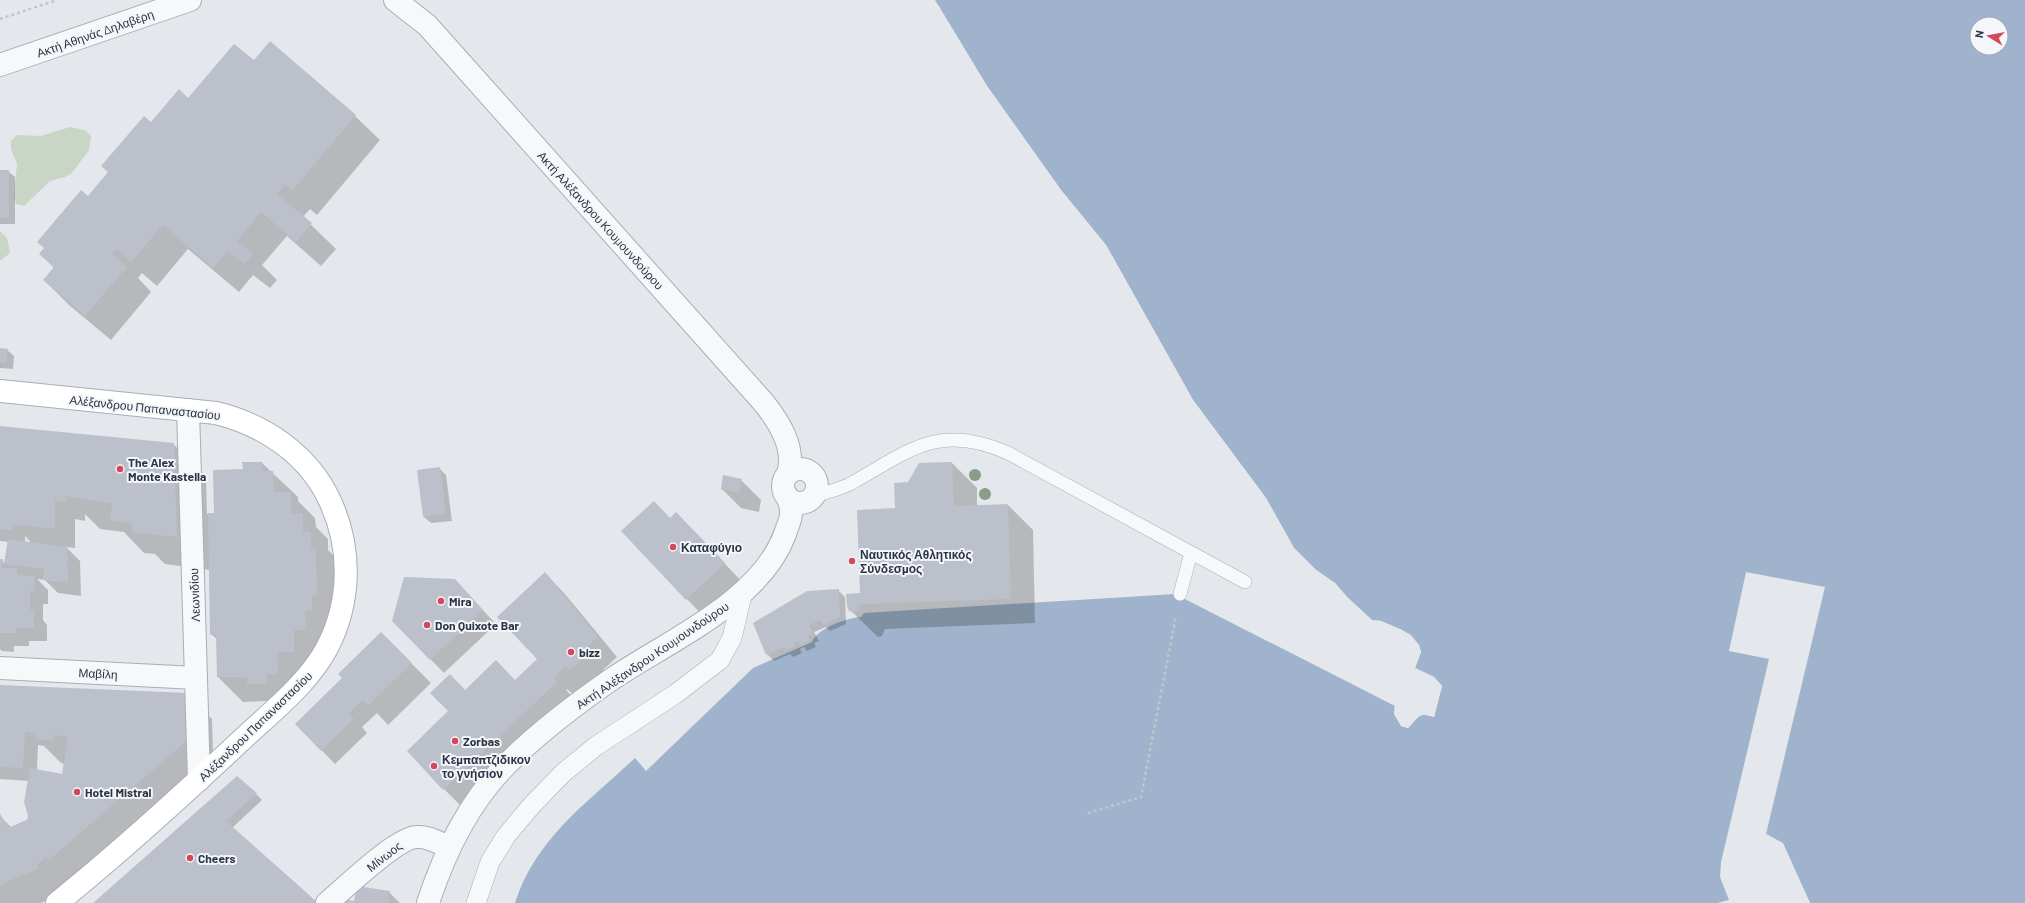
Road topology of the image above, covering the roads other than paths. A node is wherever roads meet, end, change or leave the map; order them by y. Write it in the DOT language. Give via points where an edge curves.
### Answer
graph roads {
  1 [pos="190,0"];
  2 [pos="395,0"];
  3 [pos="0,65"];
  4 [pos="0,391"];
  5 [pos="188,410"];
  6 [pos="811,484"];
  7 [pos="1192,553"];
  8 [pos="1246,582"];
  9 [pos="743,591"];
  10 [pos="1180,594"];
  11 [pos="0,668"];
  12 [pos="196,678"];
  13 [pos="199,780"];
  14 [pos="449,847"];
  15 [pos="57,903"];
  16 [pos="327,903"];
  17 [pos="428,903"];
  18 [pos="476,903"];
  1 -- 3 [label="street, Ακτή Αθηνάς Δηλαβέρη"];
  2 -- 6 [label="street, Ακτή Αλέξανδρου Κουμουνδούρου" via="427,25 764,403 778,420 789,452"];
  4 -- 5 [label="main road, Αλέξανδρου Παπαναστασίου"];
  5 -- 12 [label="street, Λεωνιδίου"];
  5 -- 13 [label="main road, Αλέξανδρου Παπαναστασίου" via="216,414 248,423 273,436 295,453 328,497 341,528 346,561 345,595 340,617 322,658 295,689"];
  6 -- 7 [label="lane" via="848,485 906,451 926,443 947,439 968,440 989,444 1008,453"];
  6 -- 9 [label="street, Ακτή Αλέξανδρου Κουμουνδούρου" via="783,487 791,512 782,541 769,562"];
  7 -- 8 [label="lane"];
  7 -- 10 [label="lane"];
  9 -- 14 [label="street, Ακτή Αλέξανδρου Κουμουνδούρου" via="700,625 611,680 538,736 504,767 488,786"];
  9 -- 18 [label="street" via="732,638 720,660 674,695 596,746 563,773 506,836 490,862"];
  11 -- 12 [label="street, Μαβίλη"];
  12 -- 13 [label="street, Λεωνιδίου"];
  13 -- 15 [label="main road, Αλέξανδρου Παπαναστασίου" via="96,872"];
  14 -- 16 [label="street, Μίνωος" via="416,836 405,840"];
  14 -- 17 [label="street, Ακτή Αλέξανδρου Κουμουνδούρου"];
}
